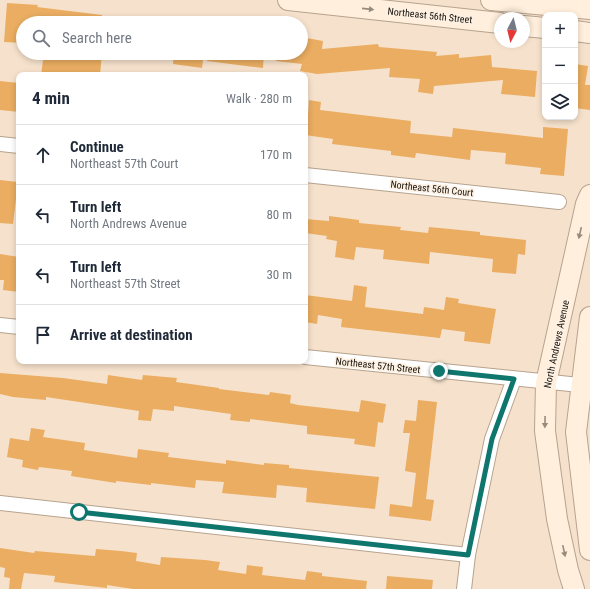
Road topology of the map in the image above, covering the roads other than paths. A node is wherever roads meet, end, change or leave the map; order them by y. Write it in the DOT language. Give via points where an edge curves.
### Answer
graph roads {
  1 [pos="288,0"];
  2 [pos="491,0"];
  3 [pos="590,9"];
  4 [pos="494,22"];
  5 [pos="530,27"];
  6 [pos="542,28"];
  7 [pos="578,31"];
  8 [pos="590,33"];
  9 [pos="0,144"];
  10 [pos="16,146"];
  11 [pos="308,175"];
  12 [pos="589,201"];
  13 [pos="559,202"];
  14 [pos="590,317"];
  15 [pos="0,326"];
  16 [pos="16,327"];
  17 [pos="308,357"];
  18 [pos="514,379"];
  19 [pos="546,383"];
  20 [pos="586,386"];
  21 [pos="0,503"];
  22 [pos="590,550"];
  23 [pos="468,555"];
  24 [pos="464,589"];
  25 [pos="574,589"];
  1 -- 4 [label="main road, Northeast 56th Street, one-way"];
  2 -- 3 [label="main road"];
  5 -- 6 [label="main road"];
  7 -- 8 [label="main road"];
  9 -- 10 [label="street"];
  11 -- 13 [label="street, Northeast 56th Court"];
  12 -- 19 [label="main road, North Andrews Avenue, one-way"];
  14 -- 20 [label="main road"];
  15 -- 16 [label="street"];
  17 -- 18 [label="street, Northeast 57th Street"];
  18 -- 19 [label="street, Northeast 57th Street"];
  18 -- 23 [label="street" via="492,439"];
  19 -- 20 [label="street, Northeast 57th Street"];
  19 -- 25 [label="main road, North Andrews Avenue, one-way" via="545,431 556,512"];
  20 -- 22 [label="main road" via="576,432"];
  21 -- 23 [label="street"];
  23 -- 24 [label="street"];
}
